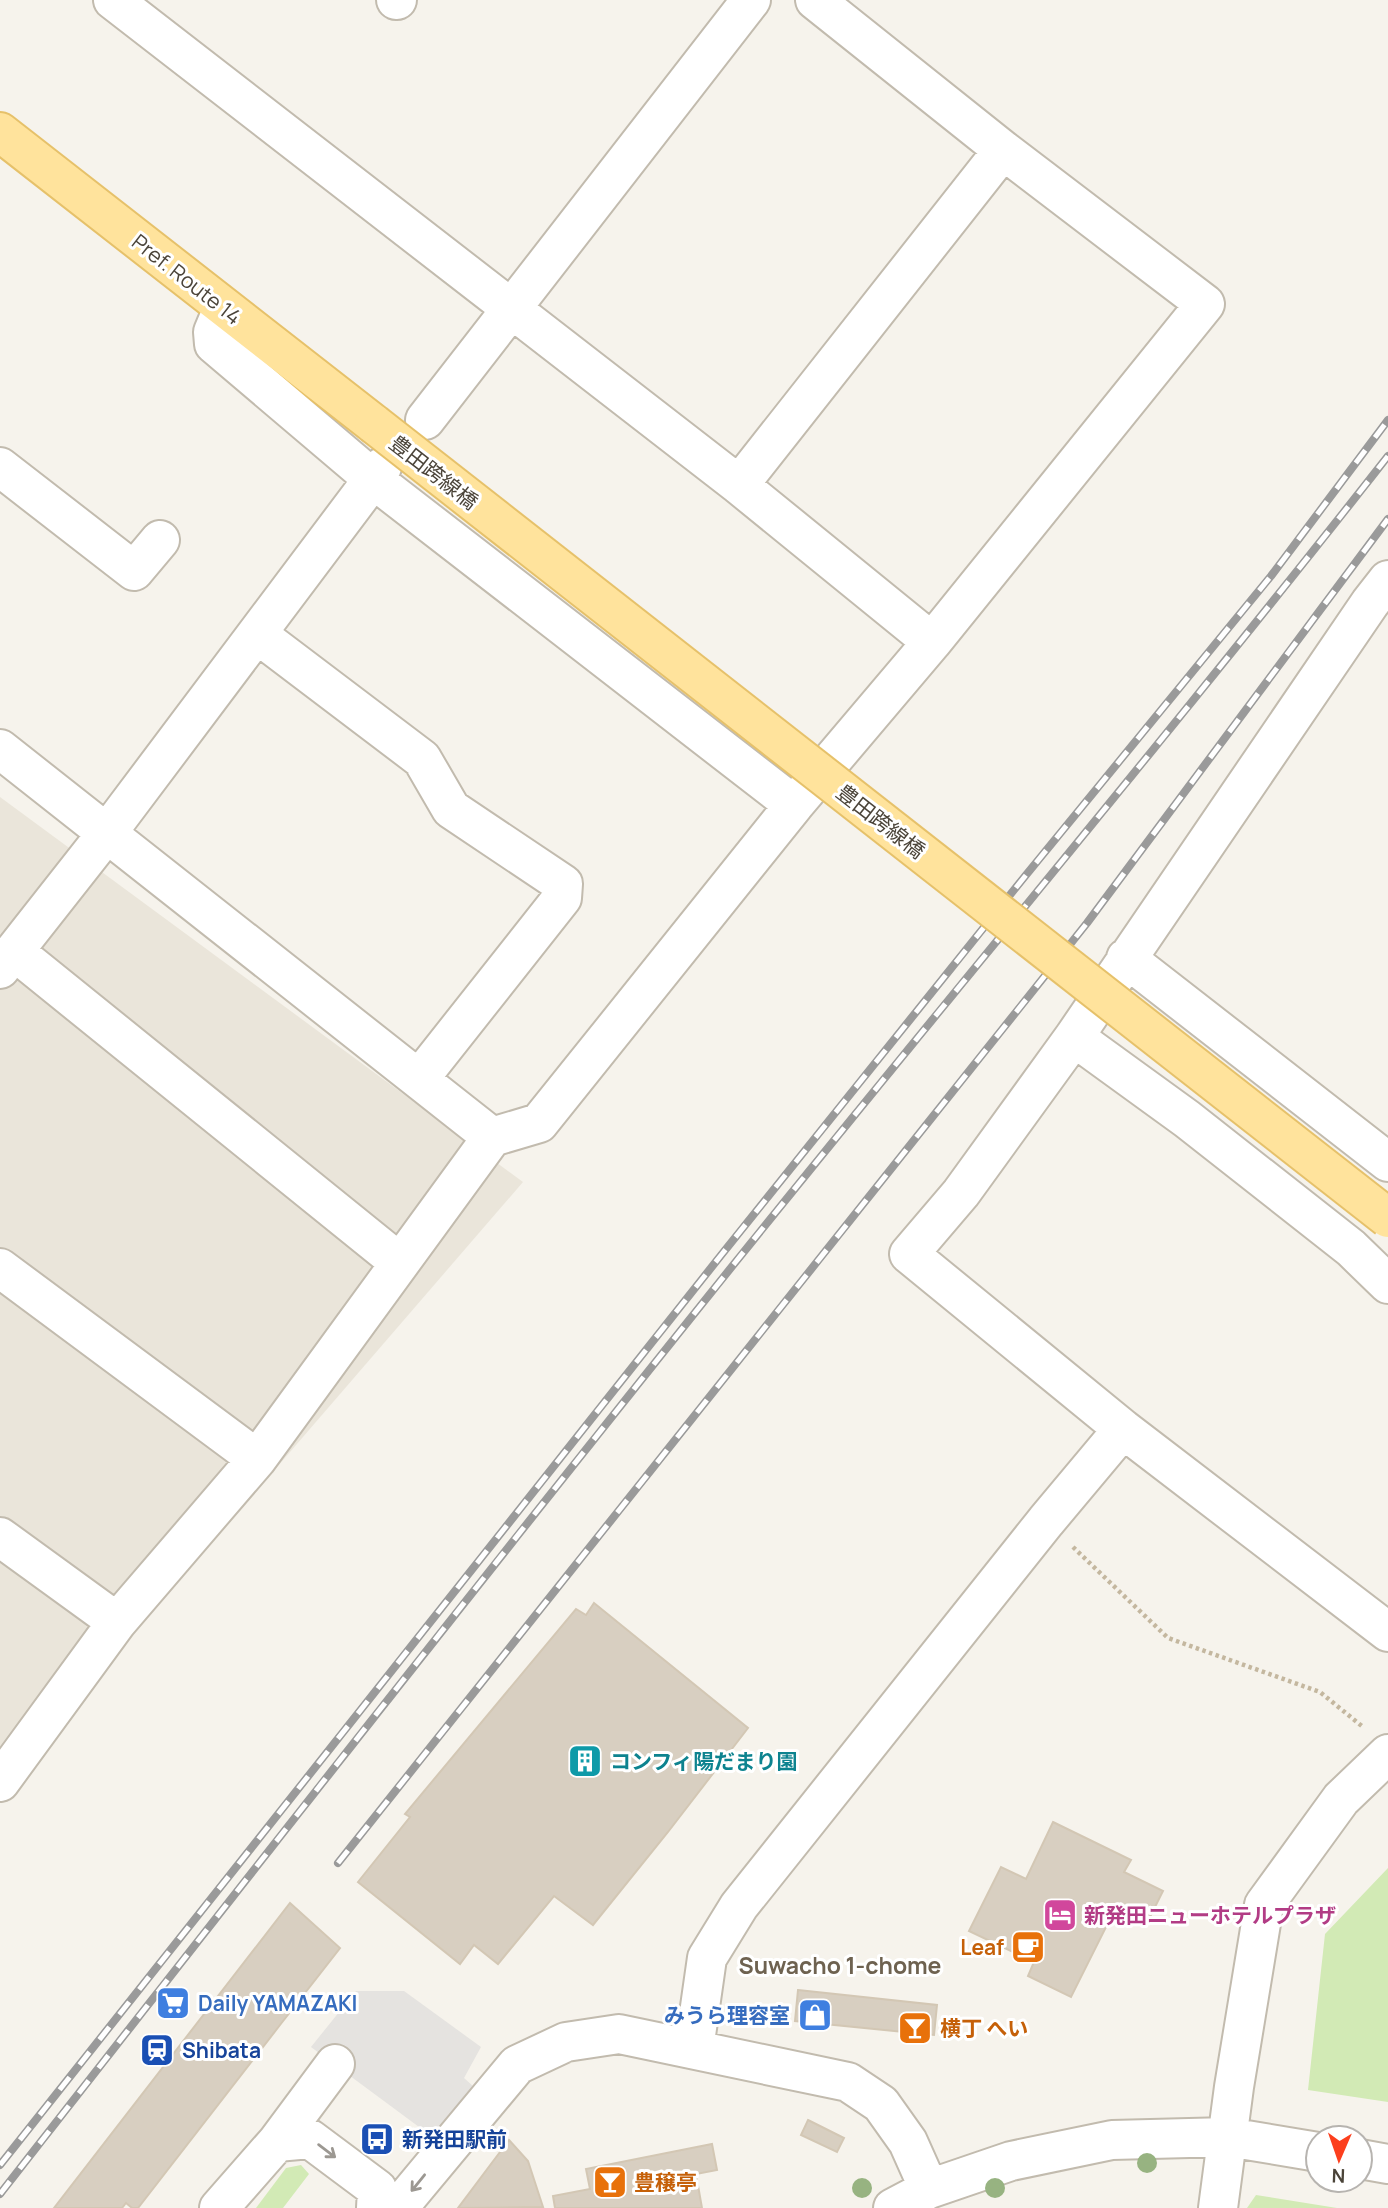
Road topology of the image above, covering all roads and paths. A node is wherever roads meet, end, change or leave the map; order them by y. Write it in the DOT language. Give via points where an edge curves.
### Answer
graph roads {
  1 [pos="113,0"];
  2 [pos="751,0"];
  3 [pos="815,0"];
  4 [pos="0,132"];
  5 [pos="1003,150"];
  6 [pos="223,308"];
  7 [pos="510,309"];
  8 [pos="425,419"];
  9 [pos="374,425"];
  10 [pos="0,467"];
  11 [pos="377,473"];
  12 [pos="739,485"];
  13 [pos="160,540"];
  14 [pos="1388,580"];
  15 [pos="257,634"];
  16 [pos="932,642"];
  17 [pos="0,749"];
  18 [pos="793,805"];
  19 [pos="107,833"];
  20 [pos="1126,958"];
  21 [pos="7,960"];
  22 [pos="1074,1037"];
  23 [pos="419,1079"];
  24 [pos="492,1137"];
  25 [pos="1388,1162"];
  26 [pos="1388,1218"];
  27 [pos="400,1263"];
  28 [pos="0,1268"];
  29 [pos="1388,1284"];
  30 [pos="1123,1429"];
  31 [pos="257,1459"];
  32 [pos="1046,1521"];
  33 [pos="0,1537"];
  34 [pos="117,1622"];
  35 [pos="1388,1632"];
  36 [pos="1378,1743"];
  37 [pos="0,1782"];
  38 [pos="694,2049"];
  39 [pos="335,2064"];
  40 [pos="1228,2137"];
  41 [pos="277,2142"];
  42 [pos="1304,2150"];
  43 [pos="929,2189"];
  44 [pos="219,2208"];
  45 [pos="376,2208"];
  46 [pos="398,2208"];
  47 [pos="893,2208"];
  48 [pos="1218,2208"];
  1 -- 7 [label="street"];
  2 -- 7 [label="street"];
  3 -- 5 [label="street"];
  4 -- 6 [label="main road, Pref. Route 14"];
  5 -- 12 [label="street"];
  5 -- 16 [label="street" via="1205,304"];
  6 -- 9 [label="main road, Pref. Route 14"];
  6 -- 11 [label="street" via="213,332 214,344"];
  7 -- 8 [label="street"];
  7 -- 12 [label="street"];
  9 -- 26 [label="main road, 豊田跨線橋, bridge"];
  10 -- 13 [label="street" via="134,572"];
  11 -- 15 [label="street"];
  11 -- 18 [label="street"];
  12 -- 16 [label="street"];
  14 -- 20 [label="street"];
  15 -- 19 [label="street"];
  15 -- 23 [label="street" via="422,760 451,809 564,884 562,898"];
  16 -- 18 [label="street"];
  17 -- 19 [label="street"];
  18 -- 24 [label="street" via="539,1123"];
  19 -- 21 [label="street"];
  19 -- 23 [label="street"];
  20 -- 22 [label="street"];
  20 -- 25 [label="street"];
  21 -- 27 [label="street"];
  22 -- 29 [label="street" via="1264,1179 1351,1248"];
  22 -- 30 [label="street" via="961,1193 909,1254"];
  23 -- 24 [label="street"];
  24 -- 27 [label="street"];
  27 -- 31 [label="street"];
  28 -- 31 [label="street"];
  30 -- 32 [label="street"];
  30 -- 35 [label="street"];
  31 -- 34 [label="street"];
  32 -- 36 [label="path" via="1168,1638 1320,1692"];
  32 -- 38 [label="street" via="739,1906 707,1958"];
  33 -- 34 [label="street"];
  34 -- 37 [label="street"];
  36 -- 40 [label="street" via="1264,1905"];
  38 -- 43 [label="street" via="848,2082 881,2104 908,2142"];
  38 -- 46 [label="street, one-way" via="619,2034 566,2042 517,2065 464,2116"];
  39 -- 41 [label="street"];
  40 -- 42 [label="street"];
  40 -- 43 [label="street" via="1112,2140 1011,2161"];
  40 -- 48 [label="street"];
  41 -- 44 [label="street"];
  41 -- 45 [label="street, one-way" via="310,2139 377,2189"];
  43 -- 47 [label="street"];
}
